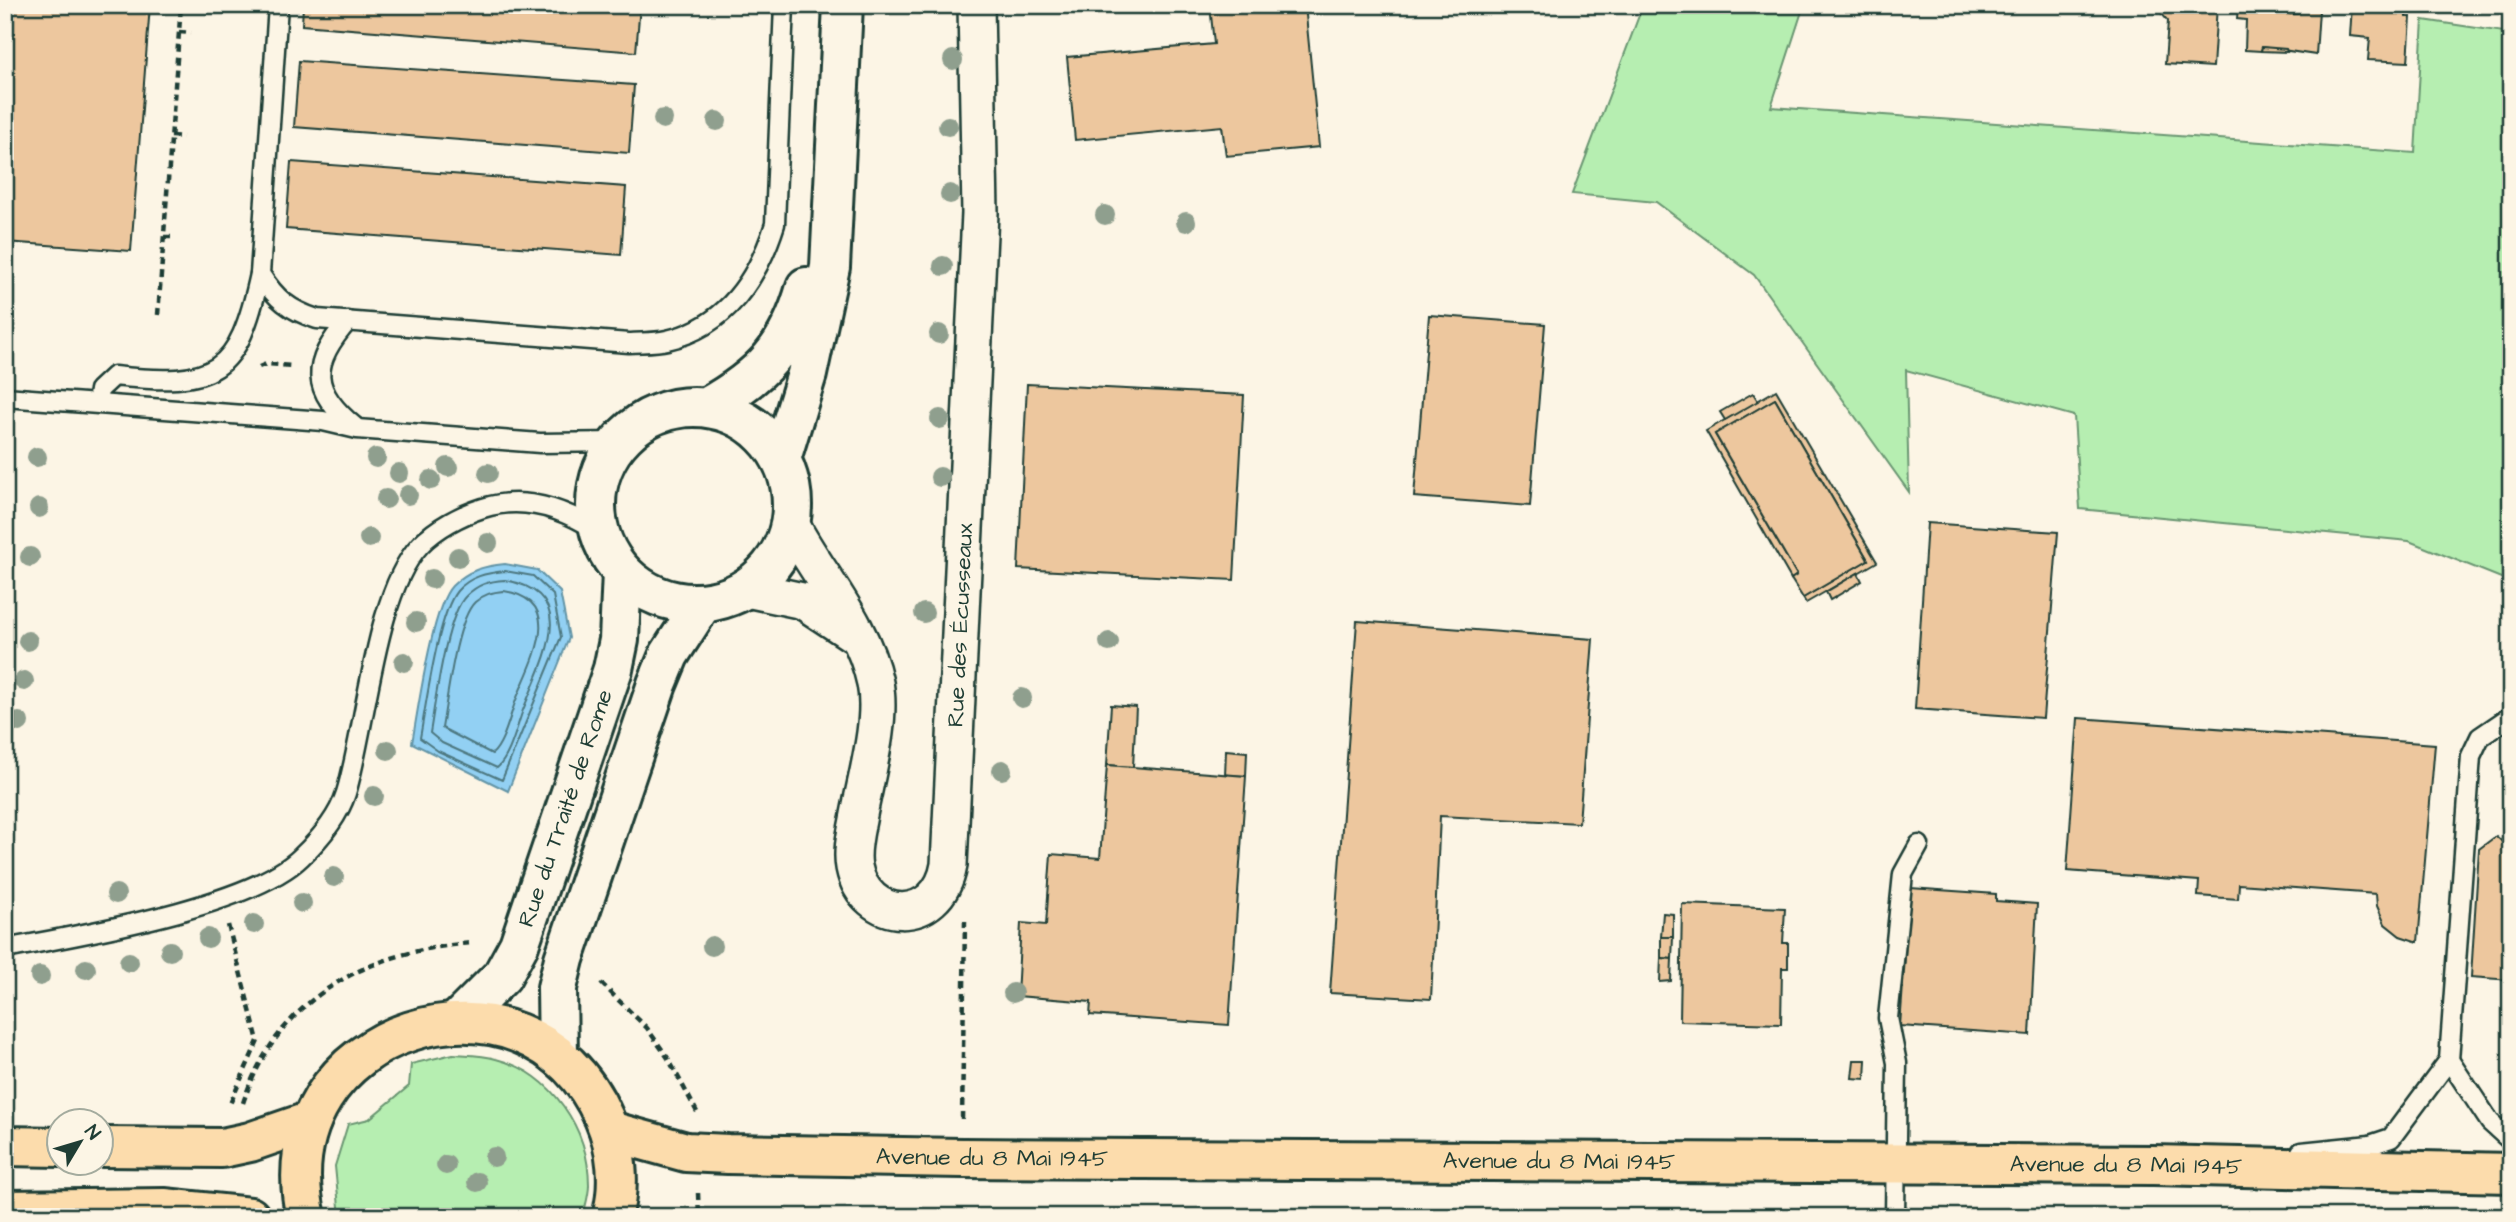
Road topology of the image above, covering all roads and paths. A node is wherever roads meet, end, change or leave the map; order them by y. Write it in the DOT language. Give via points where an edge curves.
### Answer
graph roads {
  1 [pos="181,5"];
  2 [pos="278,5"];
  3 [pos="784,5"];
  4 [pos="843,5"];
  5 [pos="976,5"];
  6 [pos="179,32"];
  7 [pos="191,33"];
  8 [pos="172,136"];
  9 [pos="183,136"];
  10 [pos="832,212"];
  11 [pos="164,237"];
  12 [pos="176,237"];
  13 [pos="260,274"];
  14 [pos="158,315"];
  15 [pos="348,321"];
  16 [pos="5,397"];
  17 [pos="97,403"];
  18 [pos="707,407"];
  19 [pos="357,429"];
  20 [pos="618,442"];
  21 [pos="781,459"];
  22 [pos="791,524"];
  23 [pos="598,531"];
  24 [pos="622,572"];
  25 [pos="746,589"];
  26 [pos="702,604"];
  27 [pos="857,637"];
  28 [pos="2511,716"];
  29 [pos="1919,845"];
  30 [pos="941,892"];
  31 [pos="226,917"];
  32 [pos="5,949"];
  33 [pos="456,1022"];
  34 [pos="558,1056"];
  35 [pos="2449,1060"];
  36 [pos="312,1121"];
  37 [pos="610,1131"];
  38 [pos="2511,1141"];
  39 [pos="5,1146"];
  40 [pos="46,1147"];
  41 [pos="116,1147"];
  42 [pos="222,1147"];
  43 [pos="962,1158"];
  44 [pos="1896,1165"];
  45 [pos="2153,1165"];
  46 [pos="2511,1173"];
  47 [pos="5,1210"];
  48 [pos="250,1217"];
  49 [pos="306,1217"];
  50 [pos="612,1217"];
  51 [pos="1895,1217"];
  1 -- 6 [label="path"];
  2 -- 13 [label="lane"];
  3 -- 15 [label="lane" via="775,224 764,259 746,290 719,315 667,341 629,343"];
  4 -- 10 [label="street"];
  5 -- 30 [label="street, Rue des Écusseaux" via="979,249 949,865"];
  6 -- 7 [label="path"];
  6 -- 8 [label="path"];
  8 -- 9 [label="path"];
  8 -- 11 [label="path"];
  10 -- 18 [label="street" via="791,330 756,377"];
  10 -- 21 [label="street" via="830,267 807,374"];
  11 -- 12 [label="path"];
  11 -- 14 [label="path"];
  13 -- 15 [label="lane" via="274,296 293,312"];
  13 -- 17 [label="lane" via="244,336 214,370 172,380 114,376 99,390"];
  15 -- 19 [label="lane" via="329,345 320,369 323,392 332,408"];
  16 -- 17 [label="lane"];
  17 -- 19 [label="lane" via="323,421"];
  18 -- 20 [label="street" via="674,408 643,420"];
  18 -- 21 [label="street" via="737,416 763,435"];
  19 -- 20 [label="lane" via="540,443"];
  20 -- 23 [label="street" via="601,469 595,500"];
  21 -- 22 [label="street" via="791,492"];
  22 -- 25 [label="street" via="774,561"];
  22 -- 27 [label="street"];
  23 -- 24 [label="street"];
  23 -- 32 [label="lane" via="572,515 524,503 498,503 462,515 420,545 392,596 346,794 326,832 299,860 264,883 221,899"];
  24 -- 26 [label="street" via="645,591 673,602"];
  24 -- 33 [label="street, Rue du Traité de Rome" via="613,669 519,945 502,976"];
  25 -- 26 [label="street"];
  25 -- 27 [label="street" via="803,601"];
  26 -- 34 [label="street, Rue du Traité de Rome" via="657,684 564,959 557,988"];
  27 -- 30 [label="street" via="875,685 877,711 854,843 854,867 862,887 876,903 897,910 915,911"];
  28 -- 35 [label="lane" via="2480,737 2471,756"];
  29 -- 44 [label="lane" via="1903,874 1888,1018 1897,1063"];
  30 -- 43 [label="path" via="965,917"];
  31 -- 42 [label="path" via="258,1041 225,1114"];
  33 -- 34 [label="main road" via="495,1026 527,1037"];
  33 -- 36 [label="main road" via="428,1024 392,1037 358,1058 332,1085"];
  34 -- 37 [label="main road" via="598,1103"];
  35 -- 38 [label="lane" via="2490,1122"];
  35 -- 45 [label="lane" via="2404,1124 2391,1138 2370,1146"];
  36 -- 42 [label="main road"];
  36 -- 49 [label="main road" via="302,1159 301,1196"];
  37 -- 43 [label="main road, Avenue du 8 Mai 1945" via="686,1152"];
  37 -- 50 [label="main road" via="617,1166"];
  39 -- 40 [label="main road"];
  41 -- 42 [label="main road"];
  43 -- 44 [label="main road, Avenue du 8 Mai 1945"];
  44 -- 45 [label="main road, Avenue du 8 Mai 1945"];
  44 -- 51 [label="lane"];
  45 -- 46 [label="main road, Avenue du 8 Mai 1945"];
  47 -- 48 [label="main road" via="164,1208"];
}
